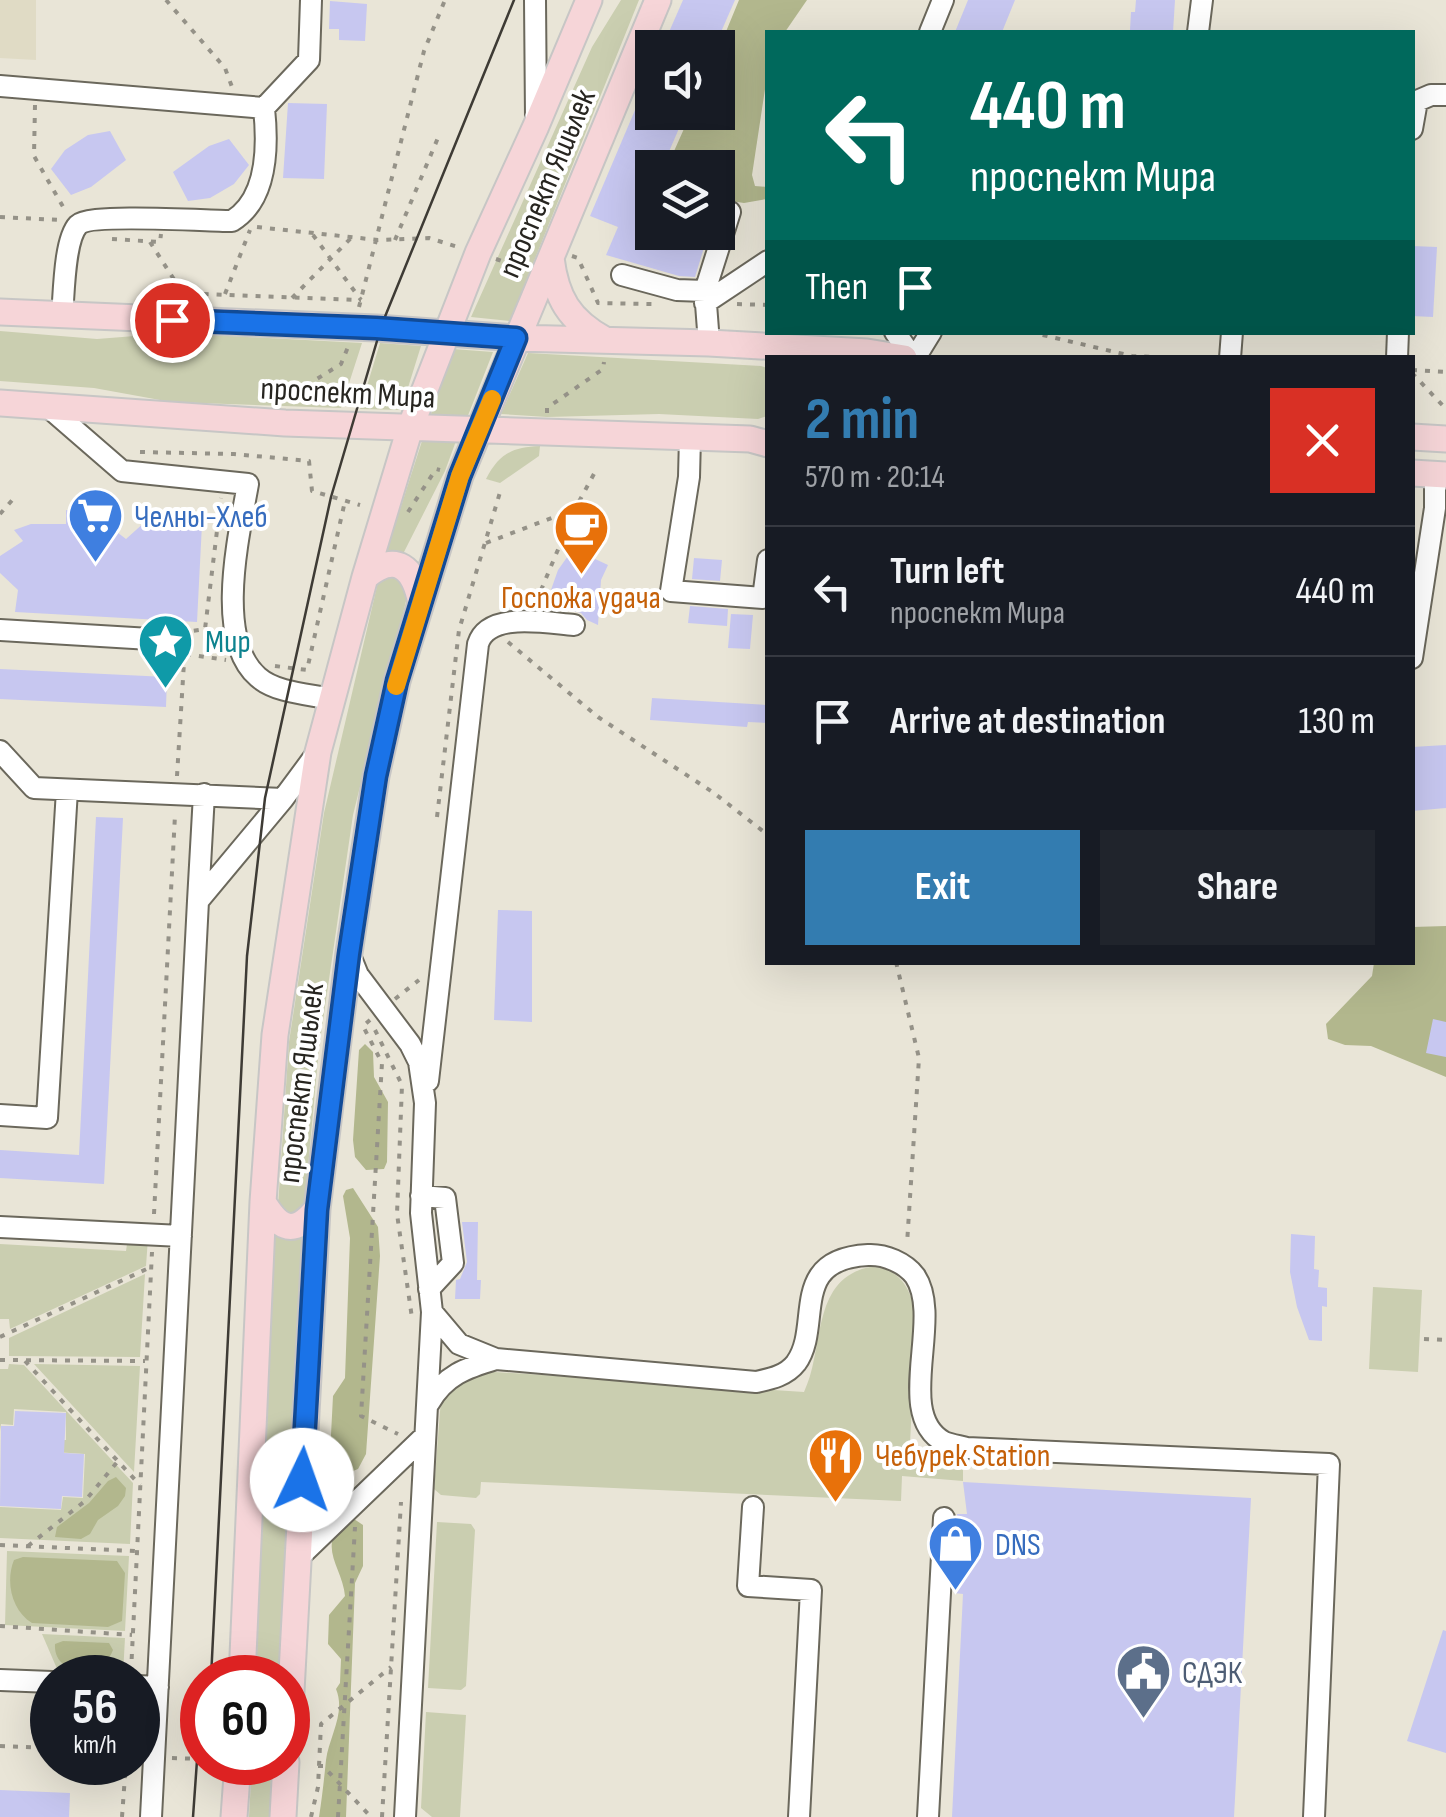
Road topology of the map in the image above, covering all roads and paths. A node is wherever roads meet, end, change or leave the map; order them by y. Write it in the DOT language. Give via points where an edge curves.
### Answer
graph roads {
  1 [pos="166,0"];
  2 [pos="311,0"];
  3 [pos="444,0"];
  4 [pos="534,0"];
  5 [pos="589,0"];
  6 [pos="658,0"];
  7 [pos="943,0"];
  8 [pos="1202,0"];
  9 [pos="931,30"];
  10 [pos="1198,30"];
  11 [pos="0,86"];
  12 [pos="35,88"];
  13 [pos="1446,96"];
  14 [pos="238,106"];
  15 [pos="264,108"];
  16 [pos="1415,112"];
  17 [pos="536,126"];
  18 [pos="440,133"];
  19 [pos="71,220"];
  20 [pos="250,230"];
  21 [pos="312,233"];
  22 [pos="352,238"];
  23 [pos="378,240"];
  24 [pos="395,240"];
  25 [pos="150,241"];
  26 [pos="458,247"];
  27 [pos="719,250"];
  28 [pos="554,252"];
  29 [pos="330,259"];
  30 [pos="496,259"];
  31 [pos="765,263"];
  32 [pos="622,275"];
  33 [pos="225,294"];
  34 [pos="706,297"];
  35 [pos="292,298"];
  36 [pos="361,300"];
  37 [pos="359,307"];
  38 [pos="0,312"];
  39 [pos="606,314"];
  40 [pos="62,316"];
  41 [pos="445,333"];
  42 [pos="927,335"];
  43 [pos="1043,335"];
  44 [pos="516,338"];
  45 [pos="350,342"];
  46 [pos="710,343"];
  47 [pos="605,348"];
  48 [pos="771,352"];
  49 [pos="900,353"];
  50 [pos="1128,355"];
  51 [pos="1415,372"];
  52 [pos="1446,372"];
  53 [pos="1415,375"];
  54 [pos="5,402"];
  55 [pos="47,406"];
  56 [pos="287,406"];
  57 [pos="1446,409"];
  58 [pos="540,424"];
  59 [pos="410,428"];
  60 [pos="480,431"];
  61 [pos="690,437"];
  62 [pos="1415,437"];
  63 [pos="762,439"];
  64 [pos="1446,439"];
  65 [pos="140,452"];
  66 [pos="595,472"];
  67 [pos="452,474"];
  68 [pos="1431,474"];
  69 [pos="223,479"];
  70 [pos="14,498"];
  71 [pos="345,502"];
  72 [pos="360,505"];
  73 [pos="574,509"];
  74 [pos="0,514"];
  75 [pos="399,514"];
  76 [pos="486,543"];
  77 [pos="365,577"];
  78 [pos="765,583"];
  79 [pos="421,603"];
  80 [pos="527,622"];
  81 [pos="574,625"];
  82 [pos="489,626"];
  83 [pos="0,630"];
  84 [pos="168,640"];
  85 [pos="184,654"];
  86 [pos="1417,657"];
  87 [pos="245,662"];
  88 [pos="332,698"];
  89 [pos="0,750"];
  90 [pos="318,752"];
  91 [pos="177,784"];
  92 [pos="67,790"];
  93 [pos="204,794"];
  94 [pos="284,799"];
  95 [pos="176,800"];
  96 [pos="765,833"];
  97 [pos="198,901"];
  98 [pos="349,954"];
  99 [pos="897,965"];
  100 [pos="435,1016"];
  101 [pos="370,1020"];
  102 [pos="396,1025"];
  103 [pos="425,1102"];
  104 [pos="0,1115"];
  105 [pos="264,1202"];
  106 [pos="317,1210"];
  107 [pos="0,1227"];
  108 [pos="153,1228"];
  109 [pos="181,1236"];
  110 [pos="152,1242"];
  111 [pos="151,1267"];
  112 [pos="906,1268"];
  113 [pos="432,1312"];
  114 [pos="0,1337"];
  115 [pos="1424,1339"];
  116 [pos="1446,1340"];
  117 [pos="496,1359"];
  118 [pos="0,1360"];
  119 [pos="25,1361"];
  120 [pos="146,1362"];
  121 [pos="429,1403"];
  122 [pos="415,1437"];
  123 [pos="118,1462"];
  124 [pos="140,1485"];
  125 [pos="753,1507"];
  126 [pos="944,1518"];
  127 [pos="355,1524"];
  128 [pos="28,1546"];
  129 [pos="0,1548"];
  130 [pos="137,1551"];
  131 [pos="298,1558"];
  132 [pos="0,1626"];
  133 [pos="132,1634"];
  134 [pos="131,1655"];
  135 [pos="150,1655"];
  136 [pos="243,1655"];
  137 [pos="293,1655"];
  138 [pos="391,1667"];
  139 [pos="0,1680"];
  140 [pos="30,1681"];
  141 [pos="344,1705"];
  142 [pos="0,1746"];
  143 [pos="30,1747"];
  144 [pos="318,1766"];
  145 [pos="340,1783"];
  146 [pos="124,1785"];
  147 [pos="150,1785"];
  148 [pos="236,1785"];
  149 [pos="285,1785"];
  150 [pos="122,1817"];
  151 [pos="151,1817"];
  152 [pos="234,1817"];
  153 [pos="283,1817"];
  154 [pos="311,1817"];
  155 [pos="338,1817"];
  156 [pos="370,1817"];
  157 [pos="406,1817"];
  158 [pos="799,1817"];
  159 [pos="928,1817"];
  160 [pos="1314,1817"];
  1 -- 14 [label="path" via="225,68"];
  2 -- 15 [label="street" via="309,60"];
  3 -- 23 [label="path" via="424,51"];
  4 -- 17 [label="street"];
  5 -- 17 [label="main road, проспект Яшьлек"];
  6 -- 28 [label="main road, проспект Яшьлек"];
  7 -- 9 [label="street"];
  8 -- 10 [label="street"];
  11 -- 12 [label="street"];
  12 -- 14 [label="street"];
  12 -- 19 [label="path" via="34,156"];
  13 -- 16 [label="street" via="1417,101"];
  14 -- 15 [label="street"];
  15 -- 40 [label="street" via="262,176 243,213 232,222 82,222 70,246"];
  17 -- 41 [label="main road, проспект Яшьлек"];
  18 -- 24 [label="path"];
  20 -- 33 [label="path"];
  21 -- 29 [label="path"];
  22 -- 29 [label="path"];
  23 -- 24 [label="path"];
  23 -- 36 [label="path"];
  24 -- 26 [label="path" via="429,238"];
  25 -- 35 [label="path" via="176,281 201,294"];
  27 -- 34 [label="street"];
  28 -- 30 [label="path" via="529,240 506,263"];
  28 -- 39 [label="path" via="578,258"];
  28 -- 44 [label="main road, проспект Яшьлек"];
  28 -- 47 [label="main road" via="554,285 566,311"];
  29 -- 35 [label="path"];
  29 -- 36 [label="path"];
  31 -- 34 [label="street"];
  32 -- 34 [label="street"];
  34 -- 46 [label="street"];
  35 -- 36 [label="path"];
  36 -- 37 [label="path"];
  38 -- 40 [label="main road, проспект Мира"];
  40 -- 41 [label="main road, проспект Мира"];
  41 -- 44 [label="main road, проспект Мира"];
  41 -- 59 [label="main road, проспект Яшьлек"];
  42 -- 49 [label="street"];
  43 -- 50 [label="path"];
  44 -- 47 [label="main road, проспект Мира"];
  44 -- 60 [label="main road, проспект Яшьлек"];
  45 -- 56 [label="path" via="341,364 288,397"];
  46 -- 47 [label="main road, проспект Мира"];
  46 -- 48 [label="main road, проспект Мира"];
  47 -- 58 [label="path" via="603,369 547,408"];
  48 -- 49 [label="main road, проспект Мира"];
  51 -- 52 [label="path"];
  53 -- 57 [label="path"];
  54 -- 55 [label="main road, проспект Мира"];
  55 -- 59 [label="main road, проспект Мира"];
  55 -- 69 [label="street" via="122,471"];
  58 -- 60 [label="main road, проспект Мира"];
  58 -- 61 [label="main road, проспект Мира"];
  58 -- 67 [label="main road"];
  59 -- 60 [label="main road, проспект Мира"];
  59 -- 77 [label="main road, проспект Яшьлек"];
  60 -- 67 [label="main road, проспект Яшьлек"];
  61 -- 63 [label="main road, проспект Мира"];
  61 -- 78 [label="street" via="671,591 763,598"];
  62 -- 64 [label="main road"];
  65 -- 71 [label="path" via="309,461 312,492"];
  66 -- 73 [label="path"];
  67 -- 75 [label="path" via="436,469 406,516"];
  67 -- 79 [label="main road, проспект Яшьлек"];
  68 -- 86 [label="street" via="1435,508"];
  69 -- 85 [label="path" via="205,629 186,632"];
  69 -- 87 [label="street" via="248,484 235,560 235,638"];
  70 -- 74 [label="path"];
  71 -- 72 [label="path"];
  71 -- 87 [label="path" via="308,670"];
  73 -- 76 [label="path"];
  73 -- 80 [label="path"];
  77 -- 79 [label="main road" via="398,565 416,580"];
  77 -- 88 [label="main road, проспект Яшьлек"];
  79 -- 98 [label="main road, проспект Яшьлек" via="376,776"];
  80 -- 81 [label="street"];
  80 -- 82 [label="street"];
  82 -- 96 [label="path" via="598,717"];
  82 -- 100 [label="street" via="478,644"];
  83 -- 84 [label="street"];
  85 -- 87 [label="path"];
  85 -- 91 [label="path"];
  87 -- 88 [label="street" via="260,680"];
  88 -- 90 [label="main road, проспект Яшьлек"];
  89 -- 92 [label="street" via="34,788"];
  90 -- 94 [label="street"];
  90 -- 105 [label="main road, проспект Яшьлек" via="275,1035"];
  92 -- 93 [label="street"];
  92 -- 104 [label="street" via="48,1118"];
  93 -- 94 [label="street"];
  93 -- 97 [label="street"];
  94 -- 97 [label="street"];
  95 -- 108 [label="path"];
  97 -- 109 [label="street"];
  98 -- 102 [label="street"];
  98 -- 106 [label="main road, проспект Яшьлек"];
  99 -- 112 [label="path" via="920,1058"];
  100 -- 102 [label="street" via="418,1031"];
  100 -- 103 [label="street"];
  101 -- 122 [label="path" via="363,1026 382,1063 361,1416"];
  102 -- 103 [label="street" via="419,1062"];
  103 -- 113 [label="street" via="421,1196"];
  105 -- 106 [label="main road" via="284,1226 306,1223"];
  105 -- 136 [label="main road, проспект Яшьлек"];
  106 -- 131 [label="main road, проспект Яшьлек"];
  107 -- 109 [label="street"];
  109 -- 135 [label="street"];
  110 -- 111 [label="path"];
  111 -- 114 [label="path"];
  111 -- 120 [label="path"];
  112 -- 117 [label="street" via="876,1255 830,1266 814,1286 796,1363 756,1382"];
  112 -- 160 [label="street" via="925,1305 921,1401 926,1424 943,1441 966,1448 1329,1464"];
  113 -- 117 [label="street" via="459,1344"];
  113 -- 121 [label="street"];
  115 -- 116 [label="path"];
  117 -- 121 [label="street" via="447,1378"];
  118 -- 119 [label="path"];
  119 -- 120 [label="path"];
  119 -- 123 [label="path"];
  120 -- 124 [label="path"];
  121 -- 122 [label="street"];
  122 -- 131 [label="street"];
  122 -- 157 [label="street"];
  123 -- 124 [label="path"];
  123 -- 128 [label="path" via="86,1501"];
  124 -- 130 [label="path"];
  125 -- 158 [label="street" via="748,1586 811,1590"];
  126 -- 159 [label="street"];
  127 -- 141 [label="path"];
  128 -- 129 [label="path"];
  128 -- 130 [label="path"];
  130 -- 133 [label="path"];
  131 -- 137 [label="main road, проспект Яшьлек"];
  132 -- 133 [label="path"];
  133 -- 134 [label="path"];
  138 -- 141 [label="path"];
  139 -- 140 [label="street"];
  141 -- 144 [label="path" via="321,1724"];
  141 -- 145 [label="path"];
  142 -- 143 [label="path"];
  144 -- 145 [label="path"];
  144 -- 154 [label="path"];
  145 -- 155 [label="path"];
  145 -- 156 [label="path"];
  146 -- 150 [label="path"];
  147 -- 151 [label="street"];
  148 -- 152 [label="main road"];
  149 -- 153 [label="main road"];
}
